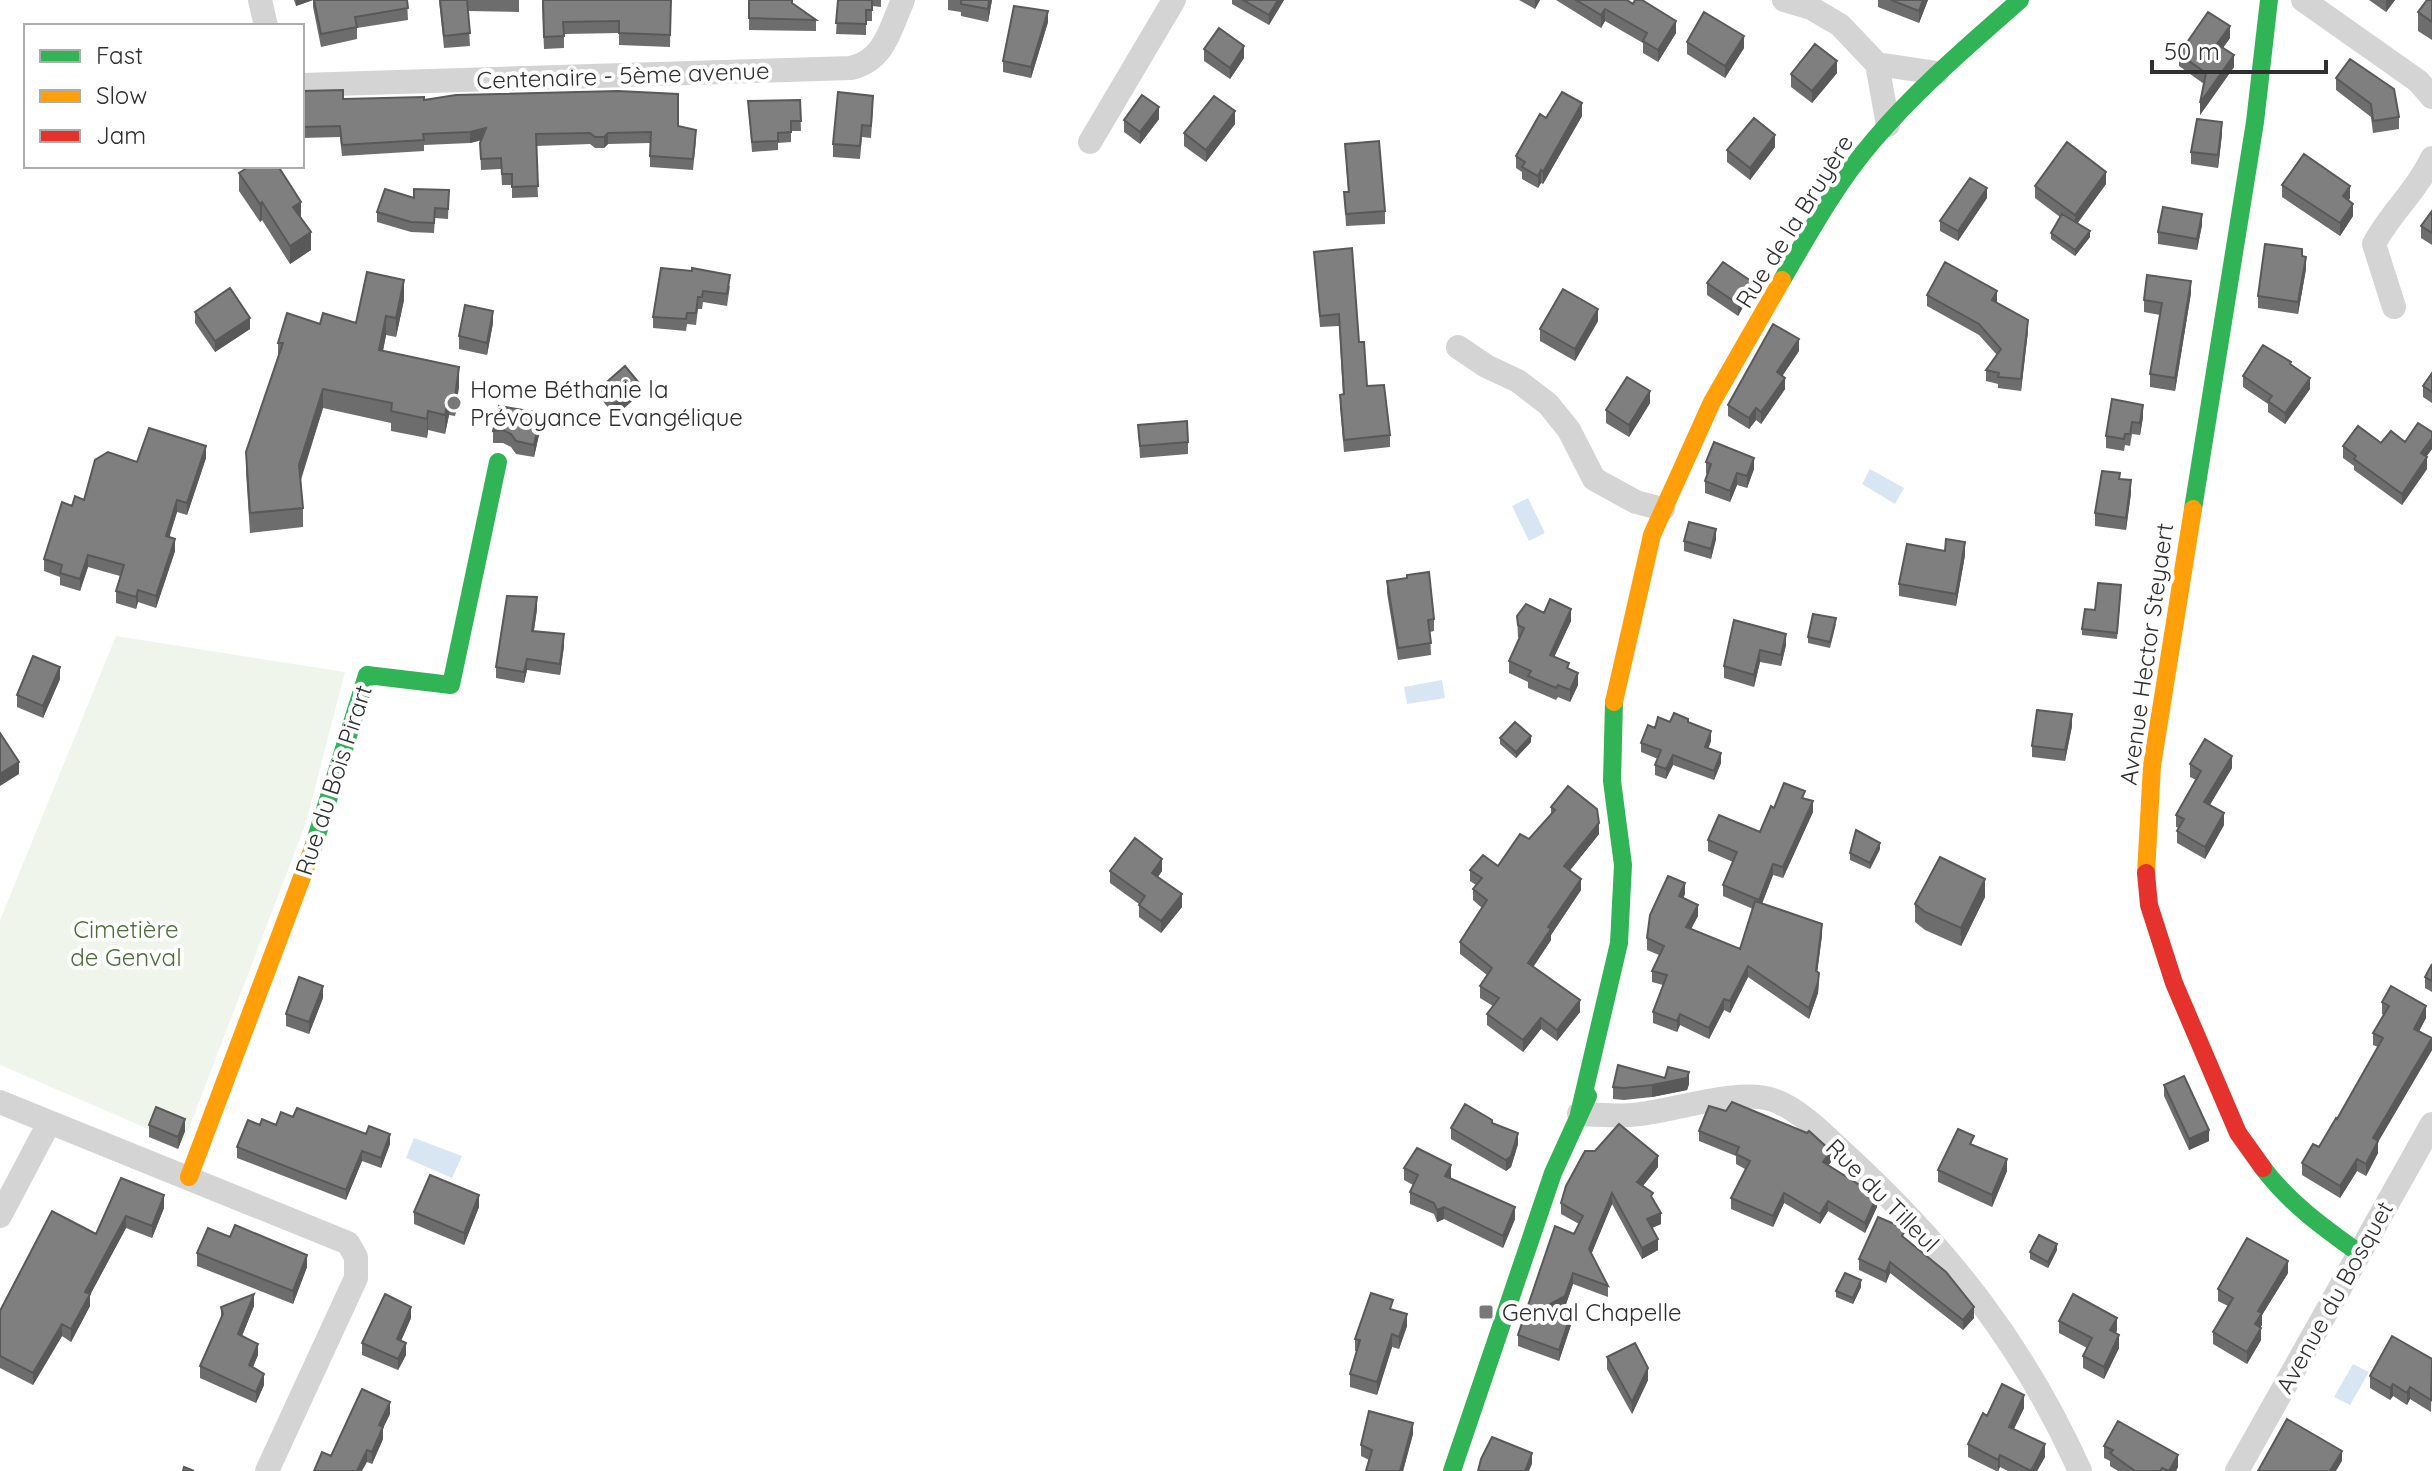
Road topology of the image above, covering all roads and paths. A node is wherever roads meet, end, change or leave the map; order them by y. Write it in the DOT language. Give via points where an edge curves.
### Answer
graph roads {
  1 [pos="260,0"];
  2 [pos="903,0"];
  3 [pos="1174,0"];
  4 [pos="1784,0"];
  5 [pos="2020,0"];
  6 [pos="2269,0"];
  7 [pos="2303,0"];
  8 [pos="266,24"];
  9 [pos="1877,64"];
  10 [pos="1937,73"];
  11 [pos="304,85"];
  12 [pos="2432,97"];
  13 [pos="1888,125"];
  14 [pos="1090,142"];
  15 [pos="2432,158"];
  16 [pos="2394,307"];
  17 [pos="1458,347"];
  18 [pos="498,462"];
  19 [pos="1663,509"];
  20 [pos="1631,777"];
  21 [pos="1637,831"];
  22 [pos="1640,885"];
  23 [pos="1639,925"];
  24 [pos="0,1102"];
  25 [pos="1579,1114"];
  26 [pos="49,1123"];
  27 [pos="2432,1124"];
  28 [pos="189,1177"];
  29 [pos="0,1216"];
  30 [pos="2359,1253"];
  31 [pos="267,1471"];
  32 [pos="1452,1471"];
  33 [pos="2080,1471"];
  34 [pos="2237,1471"];
  1 -- 8 [label="street"];
  2 -- 11 [label="street, Centenaire - 5ème avenue" via="878,55 851,68"];
  3 -- 14 [label="street"];
  4 -- 9 [label="street" via="1840,25"];
  5 -- 10 [label="street, Rue de la Bruyère"];
  6 -- 30 [label="street, Avenue Hector Steyaert" via="2255,122 2152,766 2145,866 2149,905 2174,983 2238,1133 2291,1202"];
  7 -- 12 [label="street" via="2418,81"];
  9 -- 10 [label="street"];
  9 -- 13 [label="street"];
  10 -- 13 [label="street, Rue de la Bruyère"];
  13 -- 19 [label="street, Rue de la Bruyère" via="1831,197 1782,279 1712,402"];
  15 -- 16 [label="street" via="2374,244"];
  17 -- 19 [label="street" via="1548,404 1569,430 1594,479 1636,502"];
  18 -- 28 [label="street, Rue du Bois Pirart" via="451,685 367,675 312,850"];
  19 -- 20 [label="street, Rue de la Bruyère" via="1637,656"];
  19 -- 25 [label="street, Rue de la Bruyère" via="1616,686 1611,759 1623,865 1622,916"];
  21 -- 22 [label="street"];
  23 -- 25 [label="street, Rue de la Bruyère" via="1630,977 1606,1055"];
  24 -- 26 [label="street"];
  25 -- 32 [label="street, Rue de la Bruyère" via="1521,1261"];
  25 -- 33 [label="street, Rue du Tilleul" via="1641,1114 1748,1096 1772,1099 1794,1111 1925,1232 1972,1289 2010,1339"];
  26 -- 28 [label="street"];
  26 -- 29 [label="street"];
  27 -- 30 [label="street, Avenue du Bosquet"];
  28 -- 31 [label="street" via="348,1243 356,1257 356,1278"];
  30 -- 34 [label="street, Avenue du Bosquet"];
}
